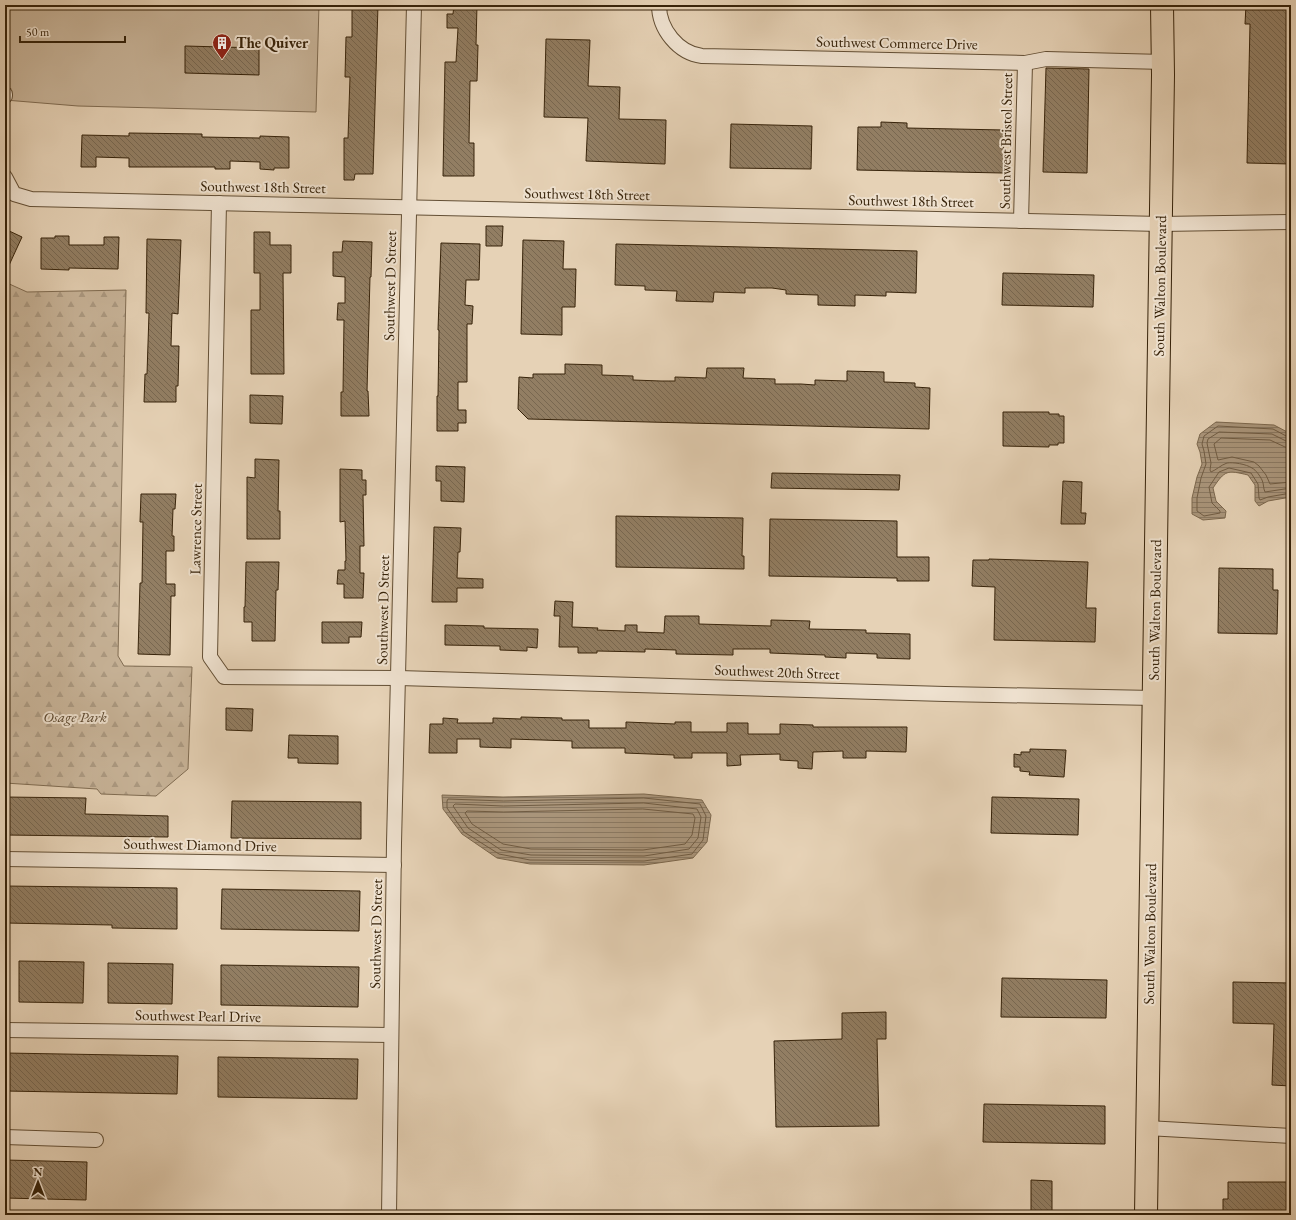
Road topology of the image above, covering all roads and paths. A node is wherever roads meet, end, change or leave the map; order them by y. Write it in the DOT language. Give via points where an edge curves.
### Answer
graph roads {
  1 [pos="414,5"];
  2 [pos="659,5"];
  3 [pos="1162,5"];
  4 [pos="1164,62"];
  5 [pos="1025,63"];
  6 [pos="5,177"];
  7 [pos="219,203"];
  8 [pos="409,208"];
  9 [pos="1021,221"];
  10 [pos="1291,222"];
  11 [pos="1161,224"];
  12 [pos="399,678"];
  13 [pos="1154,698"];
  14 [pos="5,859"];
  15 [pos="394,865"];
  16 [pos="5,1030"];
  17 [pos="391,1036"];
  18 [pos="1147,1128"];
  19 [pos="1291,1136"];
  20 [pos="5,1137"];
  21 [pos="96,1140"];
  22 [pos="389,1215"];
  23 [pos="1146,1215"];
  1 -- 8 [label="street, Southwest D Street"];
  2 -- 5 [label="street, Southwest Commerce Drive" via="666,32 680,47 697,55"];
  3 -- 4 [label="main road, South Walton Boulevard"];
  4 -- 5 [label="street, Southwest Commerce Drive" via="1046,59"];
  4 -- 11 [label="main road, South Walton Boulevard"];
  5 -- 9 [label="street, Southwest Bristol Street"];
  6 -- 7 [label="street, Southwest 18th Street" via="14,194 31,199"];
  7 -- 8 [label="street, Southwest 18th Street"];
  7 -- 12 [label="street, Lawrence Street" via="210,657 224,677"];
  8 -- 9 [label="street, Southwest 18th Street"];
  8 -- 12 [label="street, Southwest D Street"];
  9 -- 11 [label="street, Southwest 18th Street"];
  10 -- 11 [label="street, Southwest 18th Street"];
  11 -- 13 [label="main road, South Walton Boulevard"];
  12 -- 13 [label="street, Southwest 20th Street"];
  12 -- 15 [label="street, Southwest D Street"];
  13 -- 18 [label="main road, South Walton Boulevard"];
  14 -- 15 [label="street, Southwest Diamond Drive"];
  15 -- 17 [label="street, Southwest D Street"];
  16 -- 17 [label="street, Southwest Pearl Drive"];
  17 -- 22 [label="street, Southwest D Street"];
  18 -- 19 [label="street"];
  18 -- 23 [label="main road, South Walton Boulevard"];
  20 -- 21 [label="street"];
}
